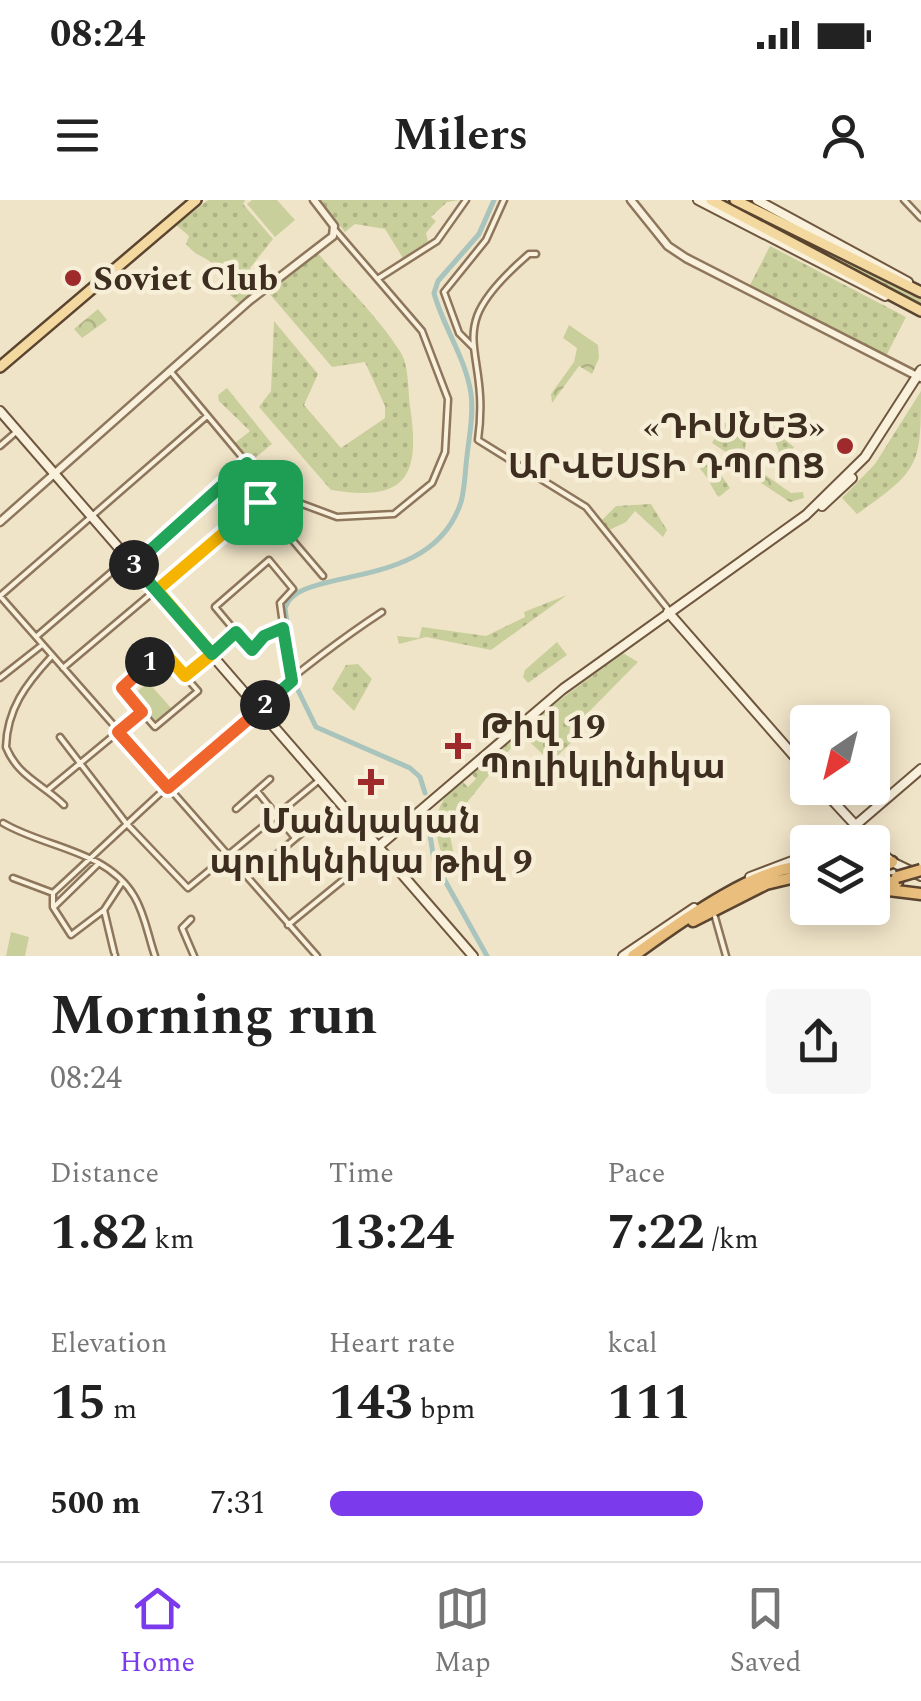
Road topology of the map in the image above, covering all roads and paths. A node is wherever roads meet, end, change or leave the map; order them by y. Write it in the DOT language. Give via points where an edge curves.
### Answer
graph roads {
  1 [pos="187,200"];
  2 [pos="196,200"];
  3 [pos="314,200"];
  4 [pos="466,200"];
  5 [pos="504,200"];
  6 [pos="631,200"];
  7 [pos="698,200"];
  8 [pos="710,200"];
  9 [pos="735,200"];
  10 [pos="757,200"];
  11 [pos="904,200"];
  12 [pos="921,218"];
  13 [pos="336,231"];
  14 [pos="536,254"];
  15 [pos="118,263"];
  16 [pos="379,278"];
  17 [pos="908,286"];
  18 [pos="921,292"];
  19 [pos="901,299"];
  20 [pos="921,310"];
  21 [pos="473,346"];
  22 [pos="0,364"];
  23 [pos="171,372"];
  24 [pos="920,376"];
  25 [pos="0,412"];
  26 [pos="207,416"];
  27 [pos="17,431"];
  28 [pos="0,446"];
  29 [pos="247,463"];
  30 [pos="54,474"];
  31 [pos="260,502"];
  32 [pos="268,510"];
  33 [pos="90,516"];
  34 [pos="0,522"];
  35 [pos="130,561"];
  36 [pos="323,576"];
  37 [pos="157,590"];
  38 [pos="0,596"];
  39 [pos="382,612"];
  40 [pos="669,612"];
  41 [pos="283,628"];
  42 [pos="236,632"];
  43 [pos="35,638"];
  44 [pos="42,646"];
  45 [pos="212,654"];
  46 [pos="51,657"];
  47 [pos="0,665"];
  48 [pos="62,669"];
  49 [pos="6,672"];
  50 [pos="185,676"];
  51 [pos="0,678"];
  52 [pos="292,681"];
  53 [pos="260,709"];
  54 [pos="142,712"];
  55 [pos="118,732"];
  56 [pos="60,737"];
  57 [pos="790,750"];
  58 [pos="8,753"];
  59 [pos="0,756"];
  60 [pos="80,764"];
  61 [pos="921,768"];
  62 [pos="321,778"];
  63 [pos="270,780"];
  64 [pos="168,788"];
  65 [pos="48,790"];
  66 [pos="257,791"];
  67 [pos="64,805"];
  68 [pos="837,805"];
  69 [pos="236,809"];
  70 [pos="276,814"];
  71 [pos="3,823"];
  72 [pos="126,823"];
  73 [pos="854,825"];
  74 [pos="863,825"];
  75 [pos="310,826"];
  76 [pos="295,838"];
  77 [pos="379,849"];
  78 [pos="226,856"];
  79 [pos="90,857"];
  80 [pos="271,859"];
  81 [pos="790,861"];
  82 [pos="892,862"];
  83 [pos="98,864"];
  84 [pos="790,873"];
  85 [pos="921,874"];
  86 [pos="790,876"];
  87 [pos="13,878"];
  88 [pos="890,880"];
  89 [pos="122,883"];
  90 [pos="890,885"];
  91 [pos="53,893"];
  92 [pos="921,894"];
  93 [pos="707,903"];
  94 [pos="53,907"];
  95 [pos="104,910"];
  96 [pos="714,917"];
  97 [pos="191,919"];
  98 [pos="692,921"];
  99 [pos="288,925"];
  100 [pos="115,954"];
  101 [pos="156,956"];
  102 [pos="193,956"];
  103 [pos="318,956"];
  104 [pos="473,956"];
  105 [pos="623,956"];
  106 [pos="633,956"];
  107 [pos="642,956"];
  108 [pos="726,956"];
  1 -- 15 [label="main road"];
  2 -- 15 [label="main road"];
  3 -- 13 [label="street"];
  4 -- 16 [label="street" via="437,240"];
  5 -- 21 [label="street" via="486,240 444,292 458,332"];
  6 -- 24 [label="street" via="686,258"];
  7 -- 19 [label="main road" via="883,296"];
  8 -- 19 [label="main road"];
  9 -- 17 [label="main road"];
  10 -- 17 [label="main road" via="894,271"];
  11 -- 12 [label="street"];
  13 -- 16 [label="street"];
  13 -- 23 [label="street"];
  14 -- 21 [label="street" via="484,296"];
  15 -- 22 [label="main road"];
  16 -- 32 [label="street" via="422,331 444,385 448,433 438,474 412,503 382,518 327,515 286,498"];
  17 -- 18 [label="main road"];
  19 -- 20 [label="main road"];
  21 -- 40 [label="street" via="482,410 478,440 586,506"];
  23 -- 26 [label="street"];
  23 -- 30 [label="street"];
  24 -- 40 [label="main road" via="865,457 806,515"];
  25 -- 27 [label="main road"];
  26 -- 29 [label="street"];
  26 -- 33 [label="street"];
  27 -- 28 [label="street"];
  27 -- 30 [label="main road"];
  29 -- 31 [label="street"];
  29 -- 35 [label="street"];
  30 -- 33 [label="main road"];
  30 -- 34 [label="street"];
  31 -- 32 [label="street"];
  31 -- 37 [label="street"];
  32 -- 36 [label="street"];
  33 -- 35 [label="main road"];
  33 -- 38 [label="street"];
  35 -- 37 [label="main road"];
  35 -- 43 [label="street"];
  37 -- 45 [label="main road"];
  37 -- 48 [label="street"];
  38 -- 43 [label="street"];
  39 -- 52 [label="street"];
  40 -- 57 [label="main road"];
  40 -- 77 [label="main road" via="514,732"];
  41 -- 42 [label="street" via="252,650"];
  41 -- 42 [label="street" via="280,603 293,590 269,560 216,607"];
  41 -- 52 [label="street"];
  42 -- 45 [label="street"];
  43 -- 44 [label="street"];
  44 -- 46 [label="street"];
  44 -- 49 [label="street"];
  45 -- 50 [label="street"];
  45 -- 53 [label="main road"];
  46 -- 48 [label="street"];
  46 -- 58 [label="street" via="11,712"];
  47 -- 49 [label="street"];
  48 -- 55 [label="street"];
  49 -- 51 [label="street"];
  50 -- 54 [label="street" via="198,692 170,716 156,727"];
  50 -- 54 [label="street" via="162,652 122,688"];
  52 -- 53 [label="street"];
  53 -- 62 [label="main road"];
  53 -- 64 [label="street"];
  54 -- 55 [label="street"];
  55 -- 60 [label="street"];
  55 -- 64 [label="street"];
  56 -- 60 [label="street"];
  58 -- 59 [label="street"];
  58 -- 65 [label="street" via="30,783"];
  60 -- 65 [label="street"];
  60 -- 72 [label="street"];
  61 -- 74 [label="main road"];
  62 -- 70 [label="street"];
  62 -- 77 [label="main road"];
  63 -- 66 [label="street"];
  64 -- 72 [label="street"];
  64 -- 78 [label="street"];
  65 -- 67 [label="street"];
  66 -- 69 [label="street"];
  66 -- 70 [label="street"];
  68 -- 73 [label="main road"];
  70 -- 76 [label="street"];
  70 -- 78 [label="street"];
  71 -- 79 [label="street"];
  72 -- 78 [label="street" via="188,888"];
  72 -- 79 [label="street"];
  75 -- 76 [label="street"];
  76 -- 80 [label="street"];
  77 -- 99 [label="street"];
  77 -- 104 [label="main road"];
  78 -- 99 [label="street"];
  79 -- 83 [label="street"];
  79 -- 91 [label="street"];
  81 -- 93 [label="main road"];
  82 -- 85 [label="main road"];
  83 -- 89 [label="street"];
  83 -- 94 [label="street"];
  84 -- 93 [label="highway" via="763,876"];
  85 -- 88 [label="highway, bridge"];
  86 -- 98 [label="highway"];
  87 -- 91 [label="street"];
  89 -- 95 [label="street"];
  89 -- 101 [label="street" via="138,904"];
  90 -- 92 [label="highway"];
  91 -- 94 [label="street"];
  93 -- 98 [label="highway"];
  93 -- 105 [label="main road"];
  93 -- 106 [label="highway"];
  94 -- 95 [label="street" via="71,935"];
  95 -- 100 [label="street"];
  96 -- 108 [label="street"];
  97 -- 102 [label="street" via="182,926"];
  98 -- 107 [label="highway"];
  99 -- 103 [label="street"];
}
